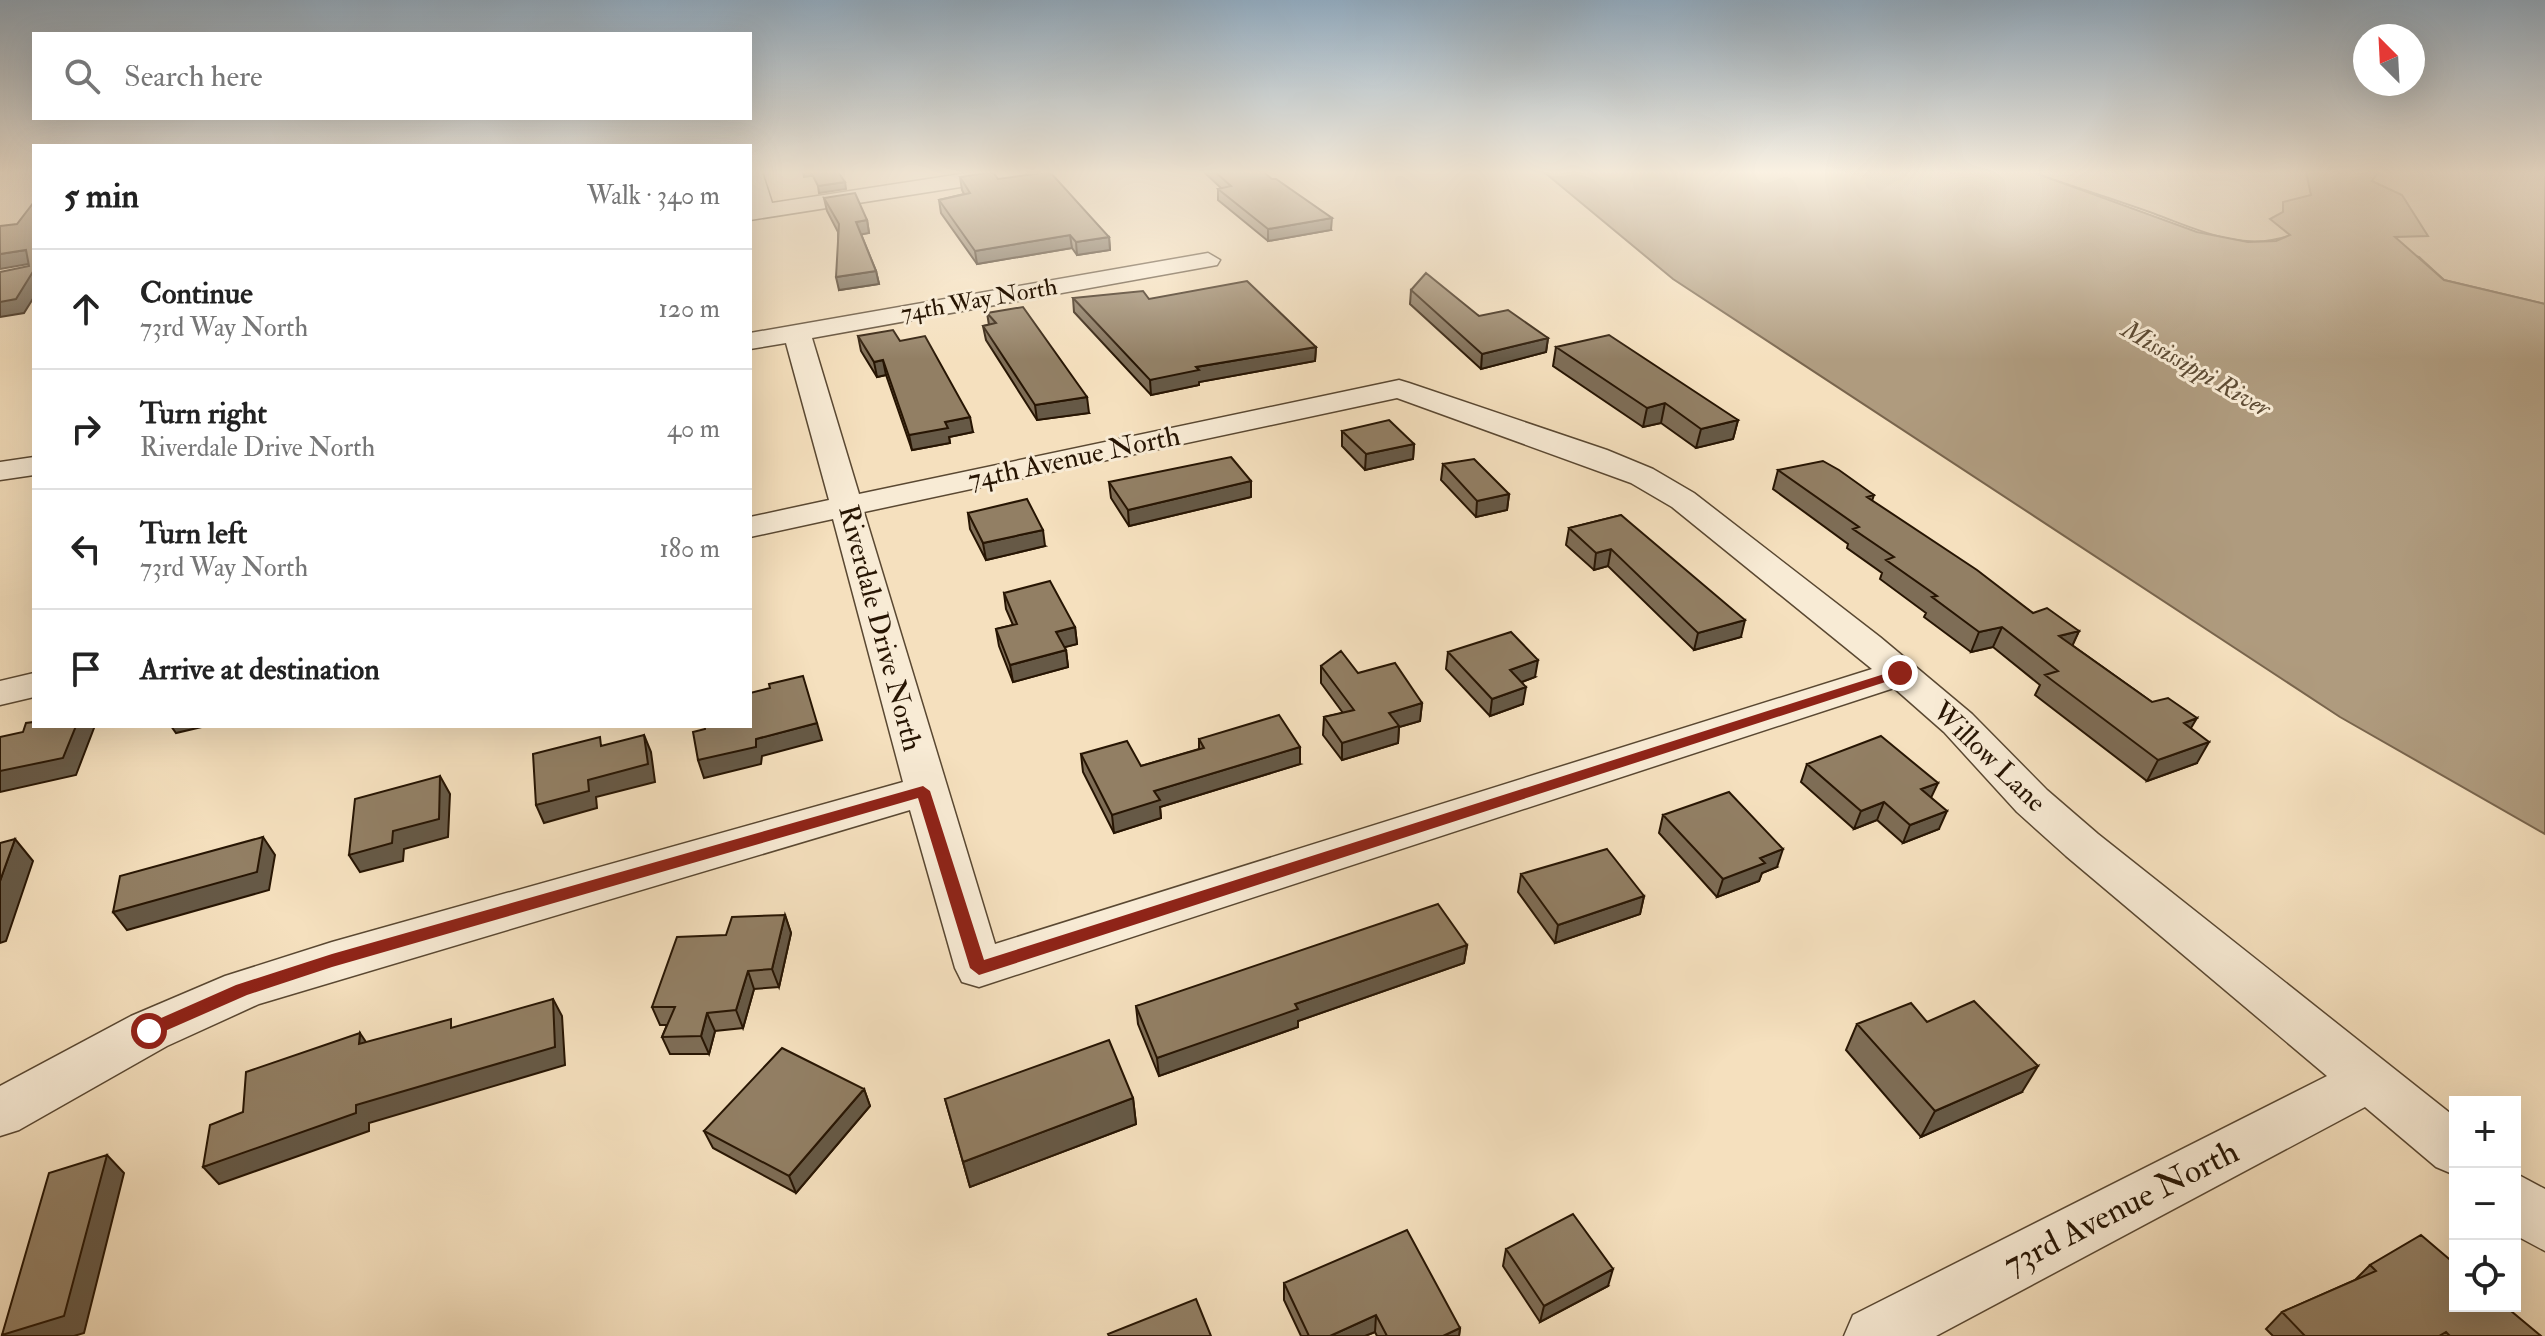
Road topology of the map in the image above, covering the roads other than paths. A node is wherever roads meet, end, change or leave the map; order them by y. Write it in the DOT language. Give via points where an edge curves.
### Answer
graph roads {
  1 [pos="1208,260"];
  2 [pos="797,333"];
  3 [pos="752,341"];
  4 [pos="1399,389"];
  5 [pos="848,506"];
  6 [pos="752,527"];
  7 [pos="1900,673"];
  8 [pos="32,685"];
  9 [pos="0,693"];
  10 [pos="923,791"];
  11 [pos="2368,1080"];
  12 [pos="0,1113"];
  13 [pos="2449,1145"];
  14 [pos="2521,1204"];
  15 [pos="2545,1224"];
  16 [pos="1874,1336"];
  1 -- 2 [label="street, 74th Way North"];
  2 -- 3 [label="street, 74th Way North"];
  2 -- 5 [label="street, Riverdale Drive North"];
  4 -- 5 [label="street, 74th Avenue North"];
  4 -- 7 [label="street, Willow Lane" via="1642,476 1721,527"];
  5 -- 6 [label="street, 74th Avenue North"];
  5 -- 10 [label="street, Riverdale Drive North"];
  7 -- 10 [label="street, Riverdale Drive North" via="979,968"];
  7 -- 11 [label="street, Willow Lane" via="2062,828"];
  8 -- 9 [label="street"];
  10 -- 12 [label="street" via="242,990 149,1031"];
  11 -- 13 [label="street, Willow Lane"];
  11 -- 16 [label="street, 73rd Avenue North"];
  14 -- 15 [label="street"];
}
